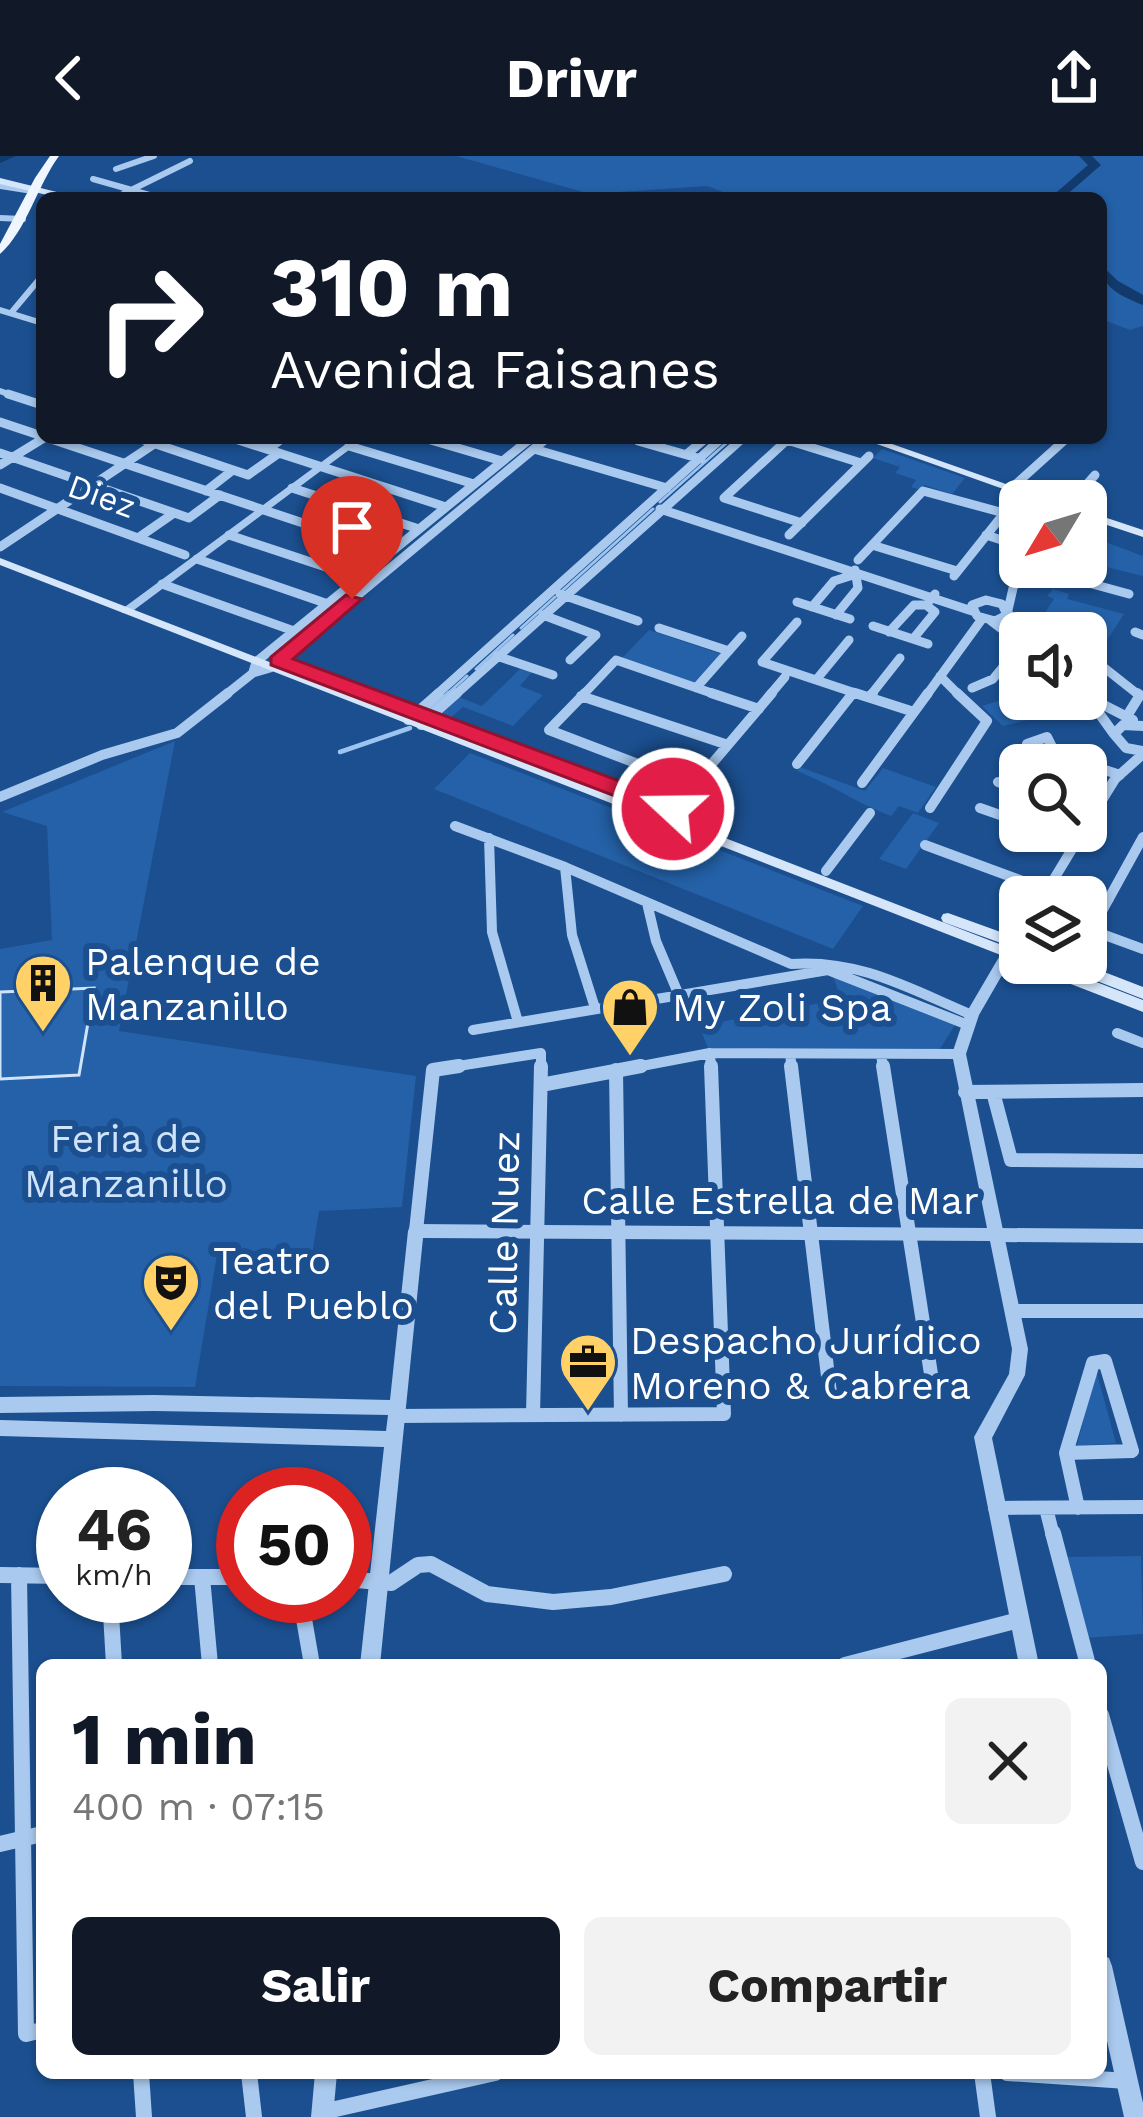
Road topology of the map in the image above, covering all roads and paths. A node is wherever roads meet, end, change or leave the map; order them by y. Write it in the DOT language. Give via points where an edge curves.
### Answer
graph roads {
  1 [pos="55,156"];
  2 [pos="64,156"];
  3 [pos="154,156"];
  4 [pos="140,158"];
  5 [pos="190,161"];
  6 [pos="93,179"];
  7 [pos="144,183"];
  8 [pos="0,185"];
  9 [pos="130,190"];
  10 [pos="40,192"];
  11 [pos="40,192"];
  12 [pos="126,192"];
  13 [pos="138,192"];
  14 [pos="36,193"];
  15 [pos="36,199"];
  16 [pos="36,200"];
  17 [pos="0,218"];
  18 [pos="23,219"];
  19 [pos="5,237"];
  20 [pos="0,251"];
  21 [pos="0,271"];
  22 [pos="36,283"];
  23 [pos="28,293"];
  24 [pos="36,295"];
  25 [pos="0,310"];
  26 [pos="11,313"];
  27 [pos="36,321"];
  28 [pos="0,391"];
  29 [pos="36,404"];
  30 [pos="0,422"];
  31 [pos="36,434"];
  32 [pos="36,442"];
  33 [pos="66,444"];
  34 [pos="155,444"];
  35 [pos="167,444"];
  36 [pos="252,444"];
  37 [pos="275,444"];
  38 [pos="344,444"];
  39 [pos="353,444"];
  40 [pos="444,444"];
  41 [pos="525,444"];
  42 [pos="525,444"];
  43 [pos="538,444"];
  44 [pos="652,444"];
  45 [pos="699,444"];
  46 [pos="715,444"];
  47 [pos="736,444"];
  48 [pos="783,444"];
  49 [pos="803,444"];
  50 [pos="882,444"];
  51 [pos="903,444"];
  52 [pos="1060,444"];
  53 [pos="268,449"];
  54 [pos="0,453"];
  55 [pos="279,453"];
  56 [pos="687,454"];
  57 [pos="12,457"];
  58 [pos="699,459"];
  59 [pos="502,461"];
  60 [pos="715,463"];
  61 [pos="125,464"];
  62 [pos="0,465"];
  63 [pos="316,465"];
  64 [pos="233,470"];
  65 [pos="1095,475"];
  66 [pos="1005,480"];
  67 [pos="1020,480"];
  68 [pos="1090,480"];
  69 [pos="474,484"];
  70 [pos="999,484"];
  71 [pos="92,485"];
  72 [pos="0,488"];
  73 [pos="292,488"];
  74 [pos="667,488"];
  75 [pos="206,491"];
  76 [pos="220,495"];
  77 [pos="743,504"];
  78 [pos="648,505"];
  79 [pos="446,507"];
  80 [pos="257,508"];
  81 [pos="57,509"];
  82 [pos="662,509"];
  83 [pos="174,513"];
  84 [pos="999,513"];
  85 [pos="1107,518"];
  86 [pos="999,520"];
  87 [pos="802,523"];
  88 [pos="720,528"];
  89 [pos="419,529"];
  90 [pos="1143,530"];
  91 [pos="229,535"];
  92 [pos="789,535"];
  93 [pos="986,536"];
  94 [pos="138,538"];
  95 [pos="999,540"];
  96 [pos="872,545"];
  97 [pos="0,553"];
  98 [pos="390,553"];
  99 [pos="191,557"];
  100 [pos="856,569"];
  101 [pos="359,578"];
  102 [pos="162,584"];
  103 [pos="1009,588"];
  104 [pos="1013,588"];
  105 [pos="1107,588"];
  106 [pos="552,591"];
  107 [pos="1129,594"];
  108 [pos="564,595"];
  109 [pos="930,597"];
  110 [pos="797,602"];
  111 [pos="328,604"];
  112 [pos="124,606"];
  113 [pos="812,607"];
  114 [pos="980,611"];
  115 [pos="1008,611"];
  116 [pos="542,615"];
  117 [pos="836,615"];
  118 [pos="850,619"];
  119 [pos="638,621"];
  120 [pos="796,622"];
  121 [pos="873,626"];
  122 [pos="999,627"];
  123 [pos="659,628"];
  124 [pos="294,631"];
  125 [pos="890,632"];
  126 [pos="742,636"];
  127 [pos="913,639"];
  128 [pos="849,640"];
  129 [pos="928,644"];
  130 [pos="729,651"];
  131 [pos="497,656"];
  132 [pos="900,658"];
  133 [pos="570,660"];
  134 [pos="264,664"];
  135 [pos="1107,669"];
  136 [pos="999,671"];
  137 [pos="553,675"];
  138 [pos="940,676"];
  139 [pos="785,677"];
  140 [pos="816,680"];
  141 [pos="696,688"];
  142 [pos="972,688"];
  143 [pos="853,692"];
  144 [pos="1142,693"];
  145 [pos="581,696"];
  146 [pos="869,697"];
  147 [pos="1107,706"];
  148 [pos="759,709"];
  149 [pos="914,712"];
  150 [pos="1127,716"];
  151 [pos="419,718"];
  152 [pos="1104,720"];
  153 [pos="1142,725"];
  154 [pos="1116,737"];
  155 [pos="728,746"];
  156 [pos="1143,752"];
  157 [pos="797,764"];
  158 [pos="1107,772"];
  159 [pos="1116,775"];
  160 [pos="862,784"];
  161 [pos="693,785"];
  162 [pos="1107,790"];
  163 [pos="0,797"];
  164 [pos="930,808"];
  165 [pos="980,808"];
  166 [pos="870,813"];
  167 [pos="669,814"];
  168 [pos="999,815"];
  169 [pos="454,826"];
  170 [pos="1143,837"];
  171 [pos="489,838"];
  172 [pos="925,845"];
  173 [pos="566,867"];
  174 [pos="1125,870"];
  175 [pos="826,871"];
  176 [pos="1014,876"];
  177 [pos="1143,877"];
  178 [pos="1107,902"];
  179 [pos="647,903"];
  180 [pos="999,940"];
  181 [pos="999,940"];
  182 [pos="1107,940"];
  183 [pos="1143,949"];
  184 [pos="816,967"];
  185 [pos="999,975"];
  186 [pos="1107,979"];
  187 [pos="1086,984"];
  188 [pos="678,993"];
  189 [pos="1143,993"];
  190 [pos="1143,1006"];
  191 [pos="595,1008"];
  192 [pos="970,1020"];
  193 [pos="518,1022"];
  194 [pos="473,1030"];
  195 [pos="1118,1033"];
  196 [pos="1143,1043"];
  197 [pos="710,1053"];
  198 [pos="790,1054"];
  199 [pos="881,1054"];
  200 [pos="959,1054"];
  201 [pos="616,1070"];
  202 [pos="541,1085"];
  203 [pos="1143,1090"];
  204 [pos="965,1092"];
  205 [pos="993,1092"];
  206 [pos="1143,1161"];
  207 [pos="416,1231"];
  208 [pos="537,1232"];
  209 [pos="619,1232"];
  210 [pos="718,1233"];
  211 [pos="811,1234"];
  212 [pos="909,1234"];
  213 [pos="998,1235"];
  214 [pos="1143,1236"];
  215 [pos="1015,1311"];
  216 [pos="1143,1311"];
  217 [pos="931,1375"];
  218 [pos="830,1393"];
  219 [pos="0,1405"];
  220 [pos="397,1412"];
  221 [pos="533,1415"];
  222 [pos="621,1415"];
  223 [pos="0,1428"];
  224 [pos="394,1439"];
  225 [pos="1066,1453"];
  226 [pos="995,1508"];
  227 [pos="1046,1508"];
  228 [pos="1078,1508"];
  229 [pos="1143,1508"];
  230 [pos="724,1574"];
  231 [pos="0,1575"];
  232 [pos="19,1575"];
  233 [pos="36,1575"];
  234 [pos="192,1576"];
  235 [pos="202,1576"];
  236 [pos="216,1576"];
  237 [pos="372,1581"];
  238 [pos="379,1581"];
  239 [pos="1018,1620"];
  240 [pos="112,1623"];
  241 [pos="305,1623"];
  242 [pos="923,1645"];
  243 [pos="114,1659"];
  244 [pos="210,1659"];
  245 [pos="311,1659"];
  246 [pos="371,1659"];
  247 [pos="868,1659"];
  248 [pos="925,1659"];
  249 [pos="1028,1659"];
  250 [pos="1086,1659"];
  251 [pos="1107,1736"];
  252 [pos="36,1835"];
  253 [pos="23,1838"];
  254 [pos="0,1844"];
  255 [pos="1143,1862"];
  256 [pos="1107,1993"];
  257 [pos="36,2032"];
  258 [pos="141,2079"];
  259 [pos="251,2079"];
  260 [pos="325,2079"];
  261 [pos="444,2079"];
  262 [pos="983,2079"];
  263 [pos="1097,2079"];
  264 [pos="1127,2081"];
  265 [pos="322,2114"];
  266 [pos="144,2117"];
  267 [pos="254,2117"];
  268 [pos="988,2117"];
  269 [pos="1135,2117"];
  1 -- 10 [label="main road"];
  2 -- 11 [label="main road"];
  3 -- 4 [label="street"];
  4 -- 7 [label="street" via="113,167"];
  5 -- 7 [label="street"];
  6 -- 9 [label="street"];
  7 -- 9 [label="street"];
  8 -- 14 [label="main road"];
  9 -- 12 [label="street"];
  9 -- 13 [label="street"];
  15 -- 18 [label="main road"];
  16 -- 21 [label="main road"];
  17 -- 18 [label="street"];
  18 -- 19 [label="main road"];
  19 -- 20 [label="main road"];
  22 -- 23 [label="street"];
  23 -- 24 [label="street"];
  23 -- 26 [label="street"];
  25 -- 26 [label="street"];
  26 -- 27 [label="street"];
  28 -- 29 [label="street"];
  30 -- 31 [label="street"];
  32 -- 57 [label="street"];
  33 -- 61 [label="street"];
  34 -- 61 [label="street"];
  35 -- 64 [label="street"];
  36 -- 53 [label="street"];
  37 -- 53 [label="street"];
  38 -- 63 [label="street"];
  39 -- 69 [label="street"];
  40 -- 59 [label="street"];
  41 -- 59 [label="street"];
  42 -- 134 [label="street"];
  43 -- 74 [label="street"];
  44 -- 56 [label="street"];
  45 -- 56 [label="street"];
  46 -- 58 [label="street"];
  47 -- 60 [label="street"];
  48 -- 77 [label="street" via="724,498"];
  49 -- 87 [label="street" via="865,459"];
  50 -- 70 [label="main road"];
  51 -- 66 [label="main road"];
  52 -- 67 [label="street"];
  53 -- 55 [label="street"];
  54 -- 57 [label="street"];
  55 -- 63 [label="street"];
  55 -- 64 [label="street" via="248,475"];
  56 -- 58 [label="street"];
  57 -- 62 [label="street"];
  57 -- 71 [label="street"];
  58 -- 60 [label="street"];
  58 -- 74 [label="street"];
  59 -- 69 [label="street"];
  60 -- 82 [label="street"];
  61 -- 71 [label="street"];
  61 -- 75 [label="street"];
  63 -- 73 [label="street"];
  63 -- 79 [label="street"];
  63 -- 80 [label="street"];
  64 -- 75 [label="street"];
  65 -- 68 [label="street"];
  69 -- 79 [label="street"];
  71 -- 81 [label="street"];
  71 -- 83 [label="street"];
  72 -- 81 [label="street, Diez"];
  73 -- 80 [label="street"];
  73 -- 89 [label="street"];
  74 -- 78 [label="street"];
  75 -- 76 [label="street"];
  76 -- 80 [label="street"];
  76 -- 83 [label="street" via="189,518"];
  77 -- 87 [label="street"];
  77 -- 88 [label="street"];
  78 -- 82 [label="street"];
  78 -- 106 [label="street"];
  79 -- 89 [label="street"];
  80 -- 91 [label="street"];
  80 -- 98 [label="street"];
  80 -- 99 [label="street"];
  81 -- 94 [label="street, Diez"];
  81 -- 97 [label="street"];
  82 -- 88 [label="street"];
  82 -- 108 [label="street"];
  83 -- 94 [label="street"];
  84 -- 96 [label="street" via="923,491"];
  85 -- 90 [label="main road"];
  86 -- 93 [label="street"];
  87 -- 92 [label="street"];
  88 -- 100 [label="street"];
  89 -- 98 [label="street"];
  91 -- 99 [label="street"];
  91 -- 101 [label="street"];
  93 -- 95 [label="street"];
  93 -- 96 [label="street" via="955,573"];
  94 -- 99 [label="street, Diez"];
  96 -- 100 [label="street"];
  97 -- 112 [label="main road"];
  98 -- 101 [label="street"];
  99 -- 102 [label="street"];
  99 -- 111 [label="street, Diez"];
  99 -- 112 [label="street"];
  100 -- 109 [label="street"];
  100 -- 113 [label="street" via="834,580"];
  100 -- 117 [label="street" via="858,588"];
  101 -- 111 [label="street"];
  102 -- 112 [label="street"];
  102 -- 124 [label="street"];
  103 -- 114 [label="street"];
  104 -- 115 [label="street"];
  105 -- 107 [label="street"];
  106 -- 108 [label="street"];
  106 -- 151 [label="street"];
  108 -- 116 [label="street"];
  108 -- 119 [label="street"];
  109 -- 114 [label="street"];
  109 -- 125 [label="street"];
  109 -- 127 [label="street" via="935,612"];
  110 -- 113 [label="street"];
  111 -- 124 [label="street"];
  112 -- 134 [label="main road"];
  113 -- 117 [label="street"];
  114 -- 115 [label="street"];
  114 -- 115 [label="street" via="998,602"];
  114 -- 122 [label="street"];
  114 -- 138 [label="street"];
  116 -- 131 [label="street"];
  116 -- 133 [label="street" via="596,635"];
  117 -- 118 [label="street"];
  120 -- 140 [label="street" via="762,662"];
  121 -- 125 [label="street"];
  123 -- 130 [label="street"];
  124 -- 134 [label="street"];
  125 -- 127 [label="street"];
  126 -- 130 [label="street"];
  127 -- 129 [label="street"];
  128 -- 140 [label="street"];
  130 -- 141 [label="street"];
  131 -- 137 [label="street"];
  131 -- 151 [label="street"];
  132 -- 146 [label="street"];
  134 -- 151 [label="main road"];
  134 -- 163 [label="street" via="177,733"];
  135 -- 144 [label="street"];
  136 -- 142 [label="street"];
  138 -- 149 [label="street"];
  138 -- 164 [label="street" via="987,721"];
  139 -- 148 [label="street"];
  140 -- 143 [label="street"];
  141 -- 145 [label="street" via="616,660"];
  141 -- 148 [label="street"];
  143 -- 146 [label="street"];
  143 -- 157 [label="street"];
  144 -- 150 [label="street"];
  145 -- 155 [label="street"];
  145 -- 161 [label="street" via="549,730"];
  146 -- 149 [label="street"];
  147 -- 150 [label="street"];
  148 -- 155 [label="street"];
  149 -- 160 [label="street"];
  150 -- 153 [label="street"];
  151 -- 167 [label="main road"];
  152 -- 154 [label="street"];
  153 -- 154 [label="street" via="1123,725"];
  154 -- 156 [label="street"];
  154 -- 159 [label="street"];
  155 -- 161 [label="street"];
  156 -- 159 [label="street"];
  158 -- 159 [label="street"];
  159 -- 162 [label="street"];
  161 -- 167 [label="street"];
  165 -- 168 [label="street"];
  166 -- 175 [label="street"];
  167 -- 175 [label="main road"];
  167 -- 180 [label="main road"];
  169 -- 171 [label="street"];
  170 -- 174 [label="street"];
  171 -- 173 [label="street"];
  171 -- 193 [label="street" via="489,935"];
  172 -- 176 [label="street"];
  173 -- 179 [label="street"];
  173 -- 191 [label="street" via="572,935"];
  174 -- 177 [label="street"];
  174 -- 178 [label="street"];
  175 -- 181 [label="main road"];
  179 -- 184 [label="street" via="791,964"];
  179 -- 188 [label="street"];
  182 -- 183 [label="street"];
  184 -- 188 [label="street"];
  184 -- 192 [label="street"];
  185 -- 192 [label="street"];
  186 -- 189 [label="main road"];
  187 -- 190 [label="main road"];
  188 -- 191 [label="street"];
  191 -- 193 [label="street"];
  192 -- 200 [label="street"];
  193 -- 194 [label="street"];
  195 -- 196 [label="street"];
  197 -- 198 [label="street"];
  197 -- 201 [label="street"];
  197 -- 210 [label="street"];
  198 -- 199 [label="street"];
  198 -- 211 [label="street"];
  199 -- 200 [label="street"];
  199 -- 212 [label="street"];
  200 -- 204 [label="street"];
  201 -- 202 [label="street"];
  201 -- 209 [label="street"];
  202 -- 207 [label="street, Calle Nuez" via="541,1053 433,1070"];
  202 -- 208 [label="street, Calle Nuez"];
  203 -- 205 [label="street"];
  204 -- 205 [label="street"];
  204 -- 213 [label="street"];
  205 -- 206 [label="street" via="1011,1160"];
  207 -- 208 [label="street, Calle Estrella de Mar"];
  207 -- 220 [label="street"];
  208 -- 209 [label="street, Calle Estrella de Mar"];
  208 -- 221 [label="street, Calle Nuez"];
  209 -- 210 [label="street, Calle Estrella de Mar"];
  209 -- 222 [label="street"];
  210 -- 211 [label="street, Calle Estrella de Mar"];
  210 -- 222 [label="street" via="724,1414"];
  211 -- 212 [label="street, Calle Estrella de Mar"];
  211 -- 218 [label="street"];
  212 -- 213 [label="street, Calle Estrella de Mar"];
  212 -- 217 [label="street"];
  213 -- 214 [label="street, Calle Estrella de Mar"];
  213 -- 215 [label="street"];
  215 -- 216 [label="street"];
  215 -- 226 [label="street" via="1016,1376 982,1437"];
  219 -- 220 [label="street"];
  220 -- 221 [label="street"];
  220 -- 224 [label="street"];
  221 -- 222 [label="street"];
  223 -- 224 [label="street"];
  224 -- 238 [label="street"];
  225 -- 225 [label="street" via="1132,1451 1105,1361 1093,1363"];
  225 -- 228 [label="street"];
  226 -- 227 [label="street"];
  226 -- 239 [label="street"];
  227 -- 228 [label="street"];
  227 -- 250 [label="street"];
  228 -- 229 [label="street"];
  230 -- 238 [label="street" via="596,1600 523,1602 490,1597 433,1564"];
  231 -- 232 [label="street"];
  232 -- 233 [label="street"];
  232 -- 253 [label="street"];
  234 -- 235 [label="street"];
  235 -- 236 [label="street"];
  235 -- 244 [label="street"];
  237 -- 238 [label="street"];
  238 -- 246 [label="street"];
  239 -- 242 [label="street"];
  239 -- 249 [label="street"];
  240 -- 243 [label="street"];
  241 -- 245 [label="street"];
  242 -- 247 [label="street"];
  242 -- 248 [label="street"];
  251 -- 255 [label="street"];
  252 -- 253 [label="street"];
  253 -- 254 [label="street"];
  253 -- 257 [label="street" via="26,2034"];
  256 -- 264 [label="street"];
  258 -- 266 [label="street"];
  259 -- 267 [label="street"];
  260 -- 265 [label="street"];
  261 -- 265 [label="street"];
  262 -- 268 [label="street"];
  263 -- 264 [label="street"];
  264 -- 269 [label="street"];
}
